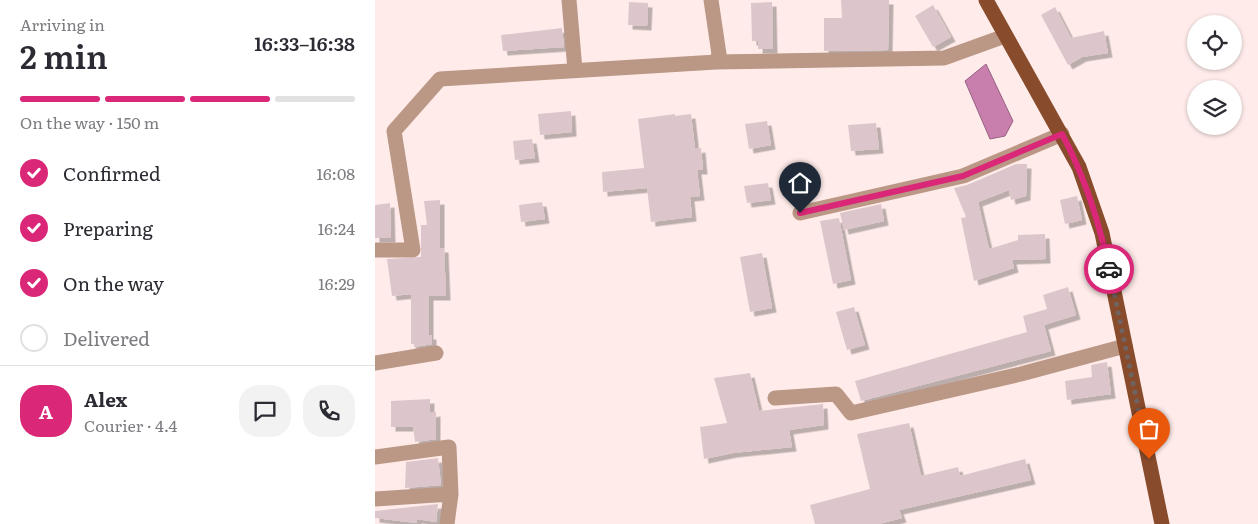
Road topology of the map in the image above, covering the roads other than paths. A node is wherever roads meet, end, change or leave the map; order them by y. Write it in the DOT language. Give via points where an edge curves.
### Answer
graph roads {
  1 [pos="569,0"];
  2 [pos="711,0"];
  3 [pos="985,0"];
  4 [pos="1005,36"];
  5 [pos="716,62"];
  6 [pos="575,70"];
  7 [pos="1062,134"];
  8 [pos="800,213"];
  9 [pos="375,250"];
  10 [pos="1125,346"];
  11 [pos="436,353"];
  12 [pos="375,363"];
  13 [pos="775,398"];
  14 [pos="375,457"];
  15 [pos="451,494"];
  16 [pos="375,499"];
  17 [pos="447,524"];
  18 [pos="1162,524"];
  1 -- 6 [label="street"];
  2 -- 5 [label="street" via="719,54"];
  3 -- 4 [label="main road"];
  4 -- 5 [label="street" via="944,58"];
  4 -- 7 [label="main road"];
  5 -- 6 [label="street"];
  6 -- 9 [label="street" via="440,79 394,131 413,250"];
  7 -- 8 [label="street" via="963,176"];
  7 -- 10 [label="main road" via="1079,167 1102,233"];
  10 -- 13 [label="street" via="851,413 836,394"];
  10 -- 18 [label="main road"];
  11 -- 12 [label="street"];
  14 -- 15 [label="street" via="449,447"];
  15 -- 16 [label="street"];
  15 -- 17 [label="street"];
}
